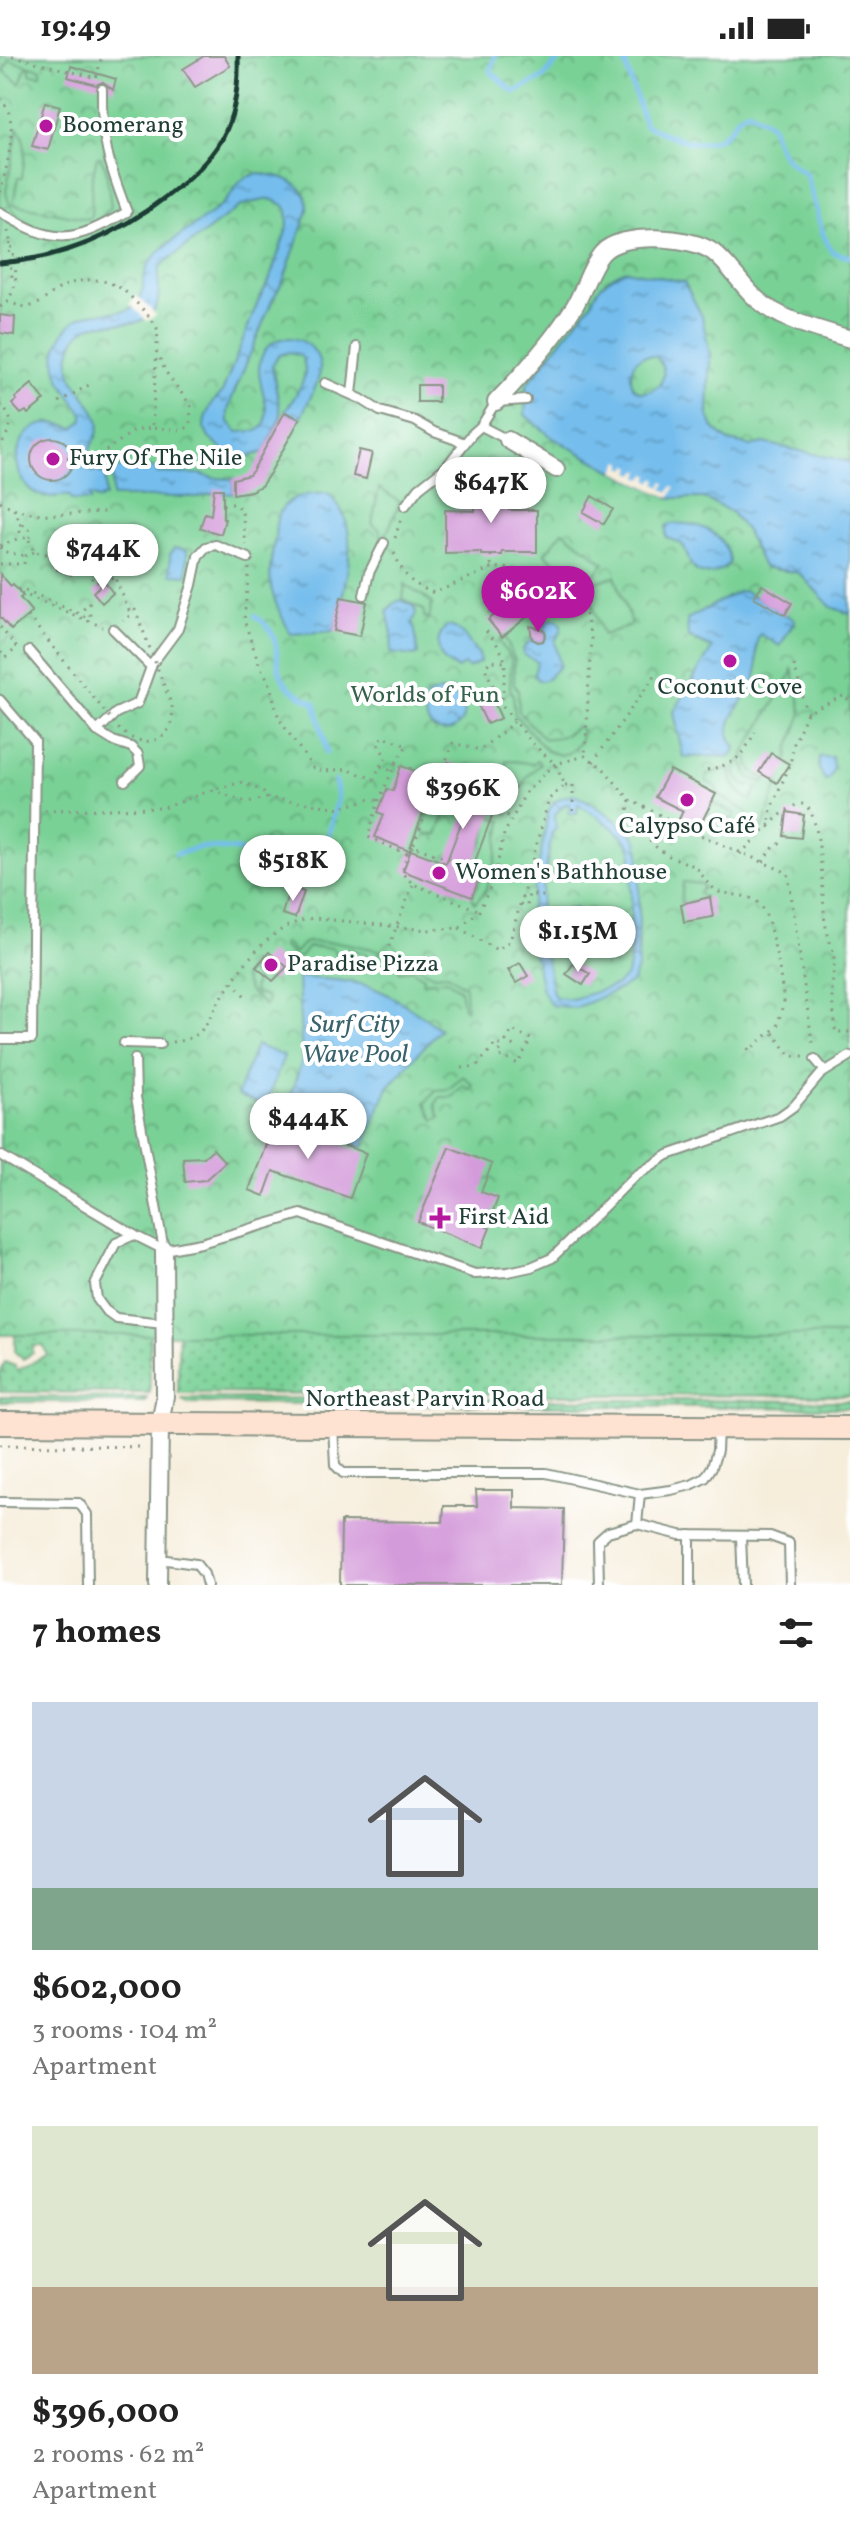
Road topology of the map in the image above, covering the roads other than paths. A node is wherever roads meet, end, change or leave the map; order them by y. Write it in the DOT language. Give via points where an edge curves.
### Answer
graph roads {
  1 [pos="102,89"];
  2 [pos="0,212"];
  3 [pos="850,339"];
  4 [pos="357,347"];
  5 [pos="325,383"];
  6 [pos="352,394"];
  7 [pos="526,400"];
  8 [pos="496,402"];
  9 [pos="481,426"];
  10 [pos="508,440"];
  11 [pos="465,443"];
  12 [pos="556,469"];
  13 [pos="405,506"];
  14 [pos="384,543"];
  15 [pos="248,558"];
  16 [pos="364,595"];
  17 [pos="113,629"];
  18 [pos="29,651"];
  19 [pos="151,667"];
  20 [pos="0,700"];
  21 [pos="97,731"];
  22 [pos="125,781"];
  23 [pos="0,1039"];
  24 [pos="124,1043"];
  25 [pos="160,1044"];
  26 [pos="850,1056"];
  27 [pos="135,1059"];
  28 [pos="815,1059"];
  29 [pos="825,1071"];
  30 [pos="0,1155"];
  31 [pos="134,1235"];
  32 [pos="164,1250"];
  33 [pos="164,1323"];
  34 [pos="0,1423"];
  35 [pos="333,1425"];
  36 [pos="718,1427"];
  37 [pos="850,1428"];
  38 [pos="160,1435"];
  39 [pos="640,1494"];
  40 [pos="0,1502"];
  41 [pos="637,1524"];
  42 [pos="690,1535"];
  43 [pos="741,1536"];
  44 [pos="159,1559"];
  45 [pos="88,1585"];
  46 [pos="158,1585"];
  47 [pos="207,1585"];
  48 [pos="599,1585"];
  49 [pos="690,1585"];
  50 [pos="743,1585"];
  51 [pos="790,1585"];
  1 -- 2 [label="lane" via="104,143 127,212 71,237 46,235"];
  3 -- 8 [label="street" via="760,302 711,251 698,245 618,241 593,265 556,334"];
  4 -- 6 [label="lane"];
  5 -- 6 [label="lane"];
  6 -- 11 [label="lane" via="380,411"];
  7 -- 8 [label="lane"];
  8 -- 9 [label="lane"];
  9 -- 10 [label="lane"];
  9 -- 11 [label="lane"];
  10 -- 12 [label="street"];
  11 -- 13 [label="lane"];
  14 -- 16 [label="lane"];
  15 -- 19 [label="lane" via="216,545 206,547 198,556 178,629"];
  17 -- 19 [label="lane"];
  18 -- 21 [label="lane"];
  19 -- 21 [label="lane" via="138,703 116,713"];
  20 -- 23 [label="lane" via="35,741 35,755 32,1039"];
  21 -- 22 [label="lane" via="138,754 140,766"];
  24 -- 25 [label="lane"];
  26 -- 29 [label="lane"];
  27 -- 32 [label="lane" via="136,1097"];
  28 -- 29 [label="lane"];
  29 -- 32 [label="lane" via="780,1116 668,1155 635,1176 552,1258 531,1267 475,1274 301,1214"];
  30 -- 31 [label="lane"];
  31 -- 32 [label="lane"];
  31 -- 33 [label="lane" via="116,1243 95,1284 97,1299 116,1318"];
  32 -- 33 [label="street"];
  33 -- 38 [label="street"];
  34 -- 38 [label="street, Northeast Parvin Road"];
  35 -- 36 [label="street, Northeast Parvin Road"];
  35 -- 38 [label="street, Northeast Parvin Road"];
  35 -- 39 [label="lane" via="335,1465 343,1473 546,1473"];
  36 -- 37 [label="street, Northeast Parvin Road"];
  36 -- 39 [label="lane" via="717,1451 705,1478"];
  38 -- 44 [label="street"];
  39 -- 41 [label="lane"];
  40 -- 45 [label="lane" via="79,1503 87,1514"];
  41 -- 42 [label="lane"];
  41 -- 48 [label="lane" via="608,1532 598,1541"];
  42 -- 43 [label="lane"];
  42 -- 49 [label="lane"];
  43 -- 50 [label="lane"];
  43 -- 51 [label="lane" via="770,1536 789,1543"];
  44 -- 46 [label="street"];
  44 -- 47 [label="lane" via="196,1564"];
}
